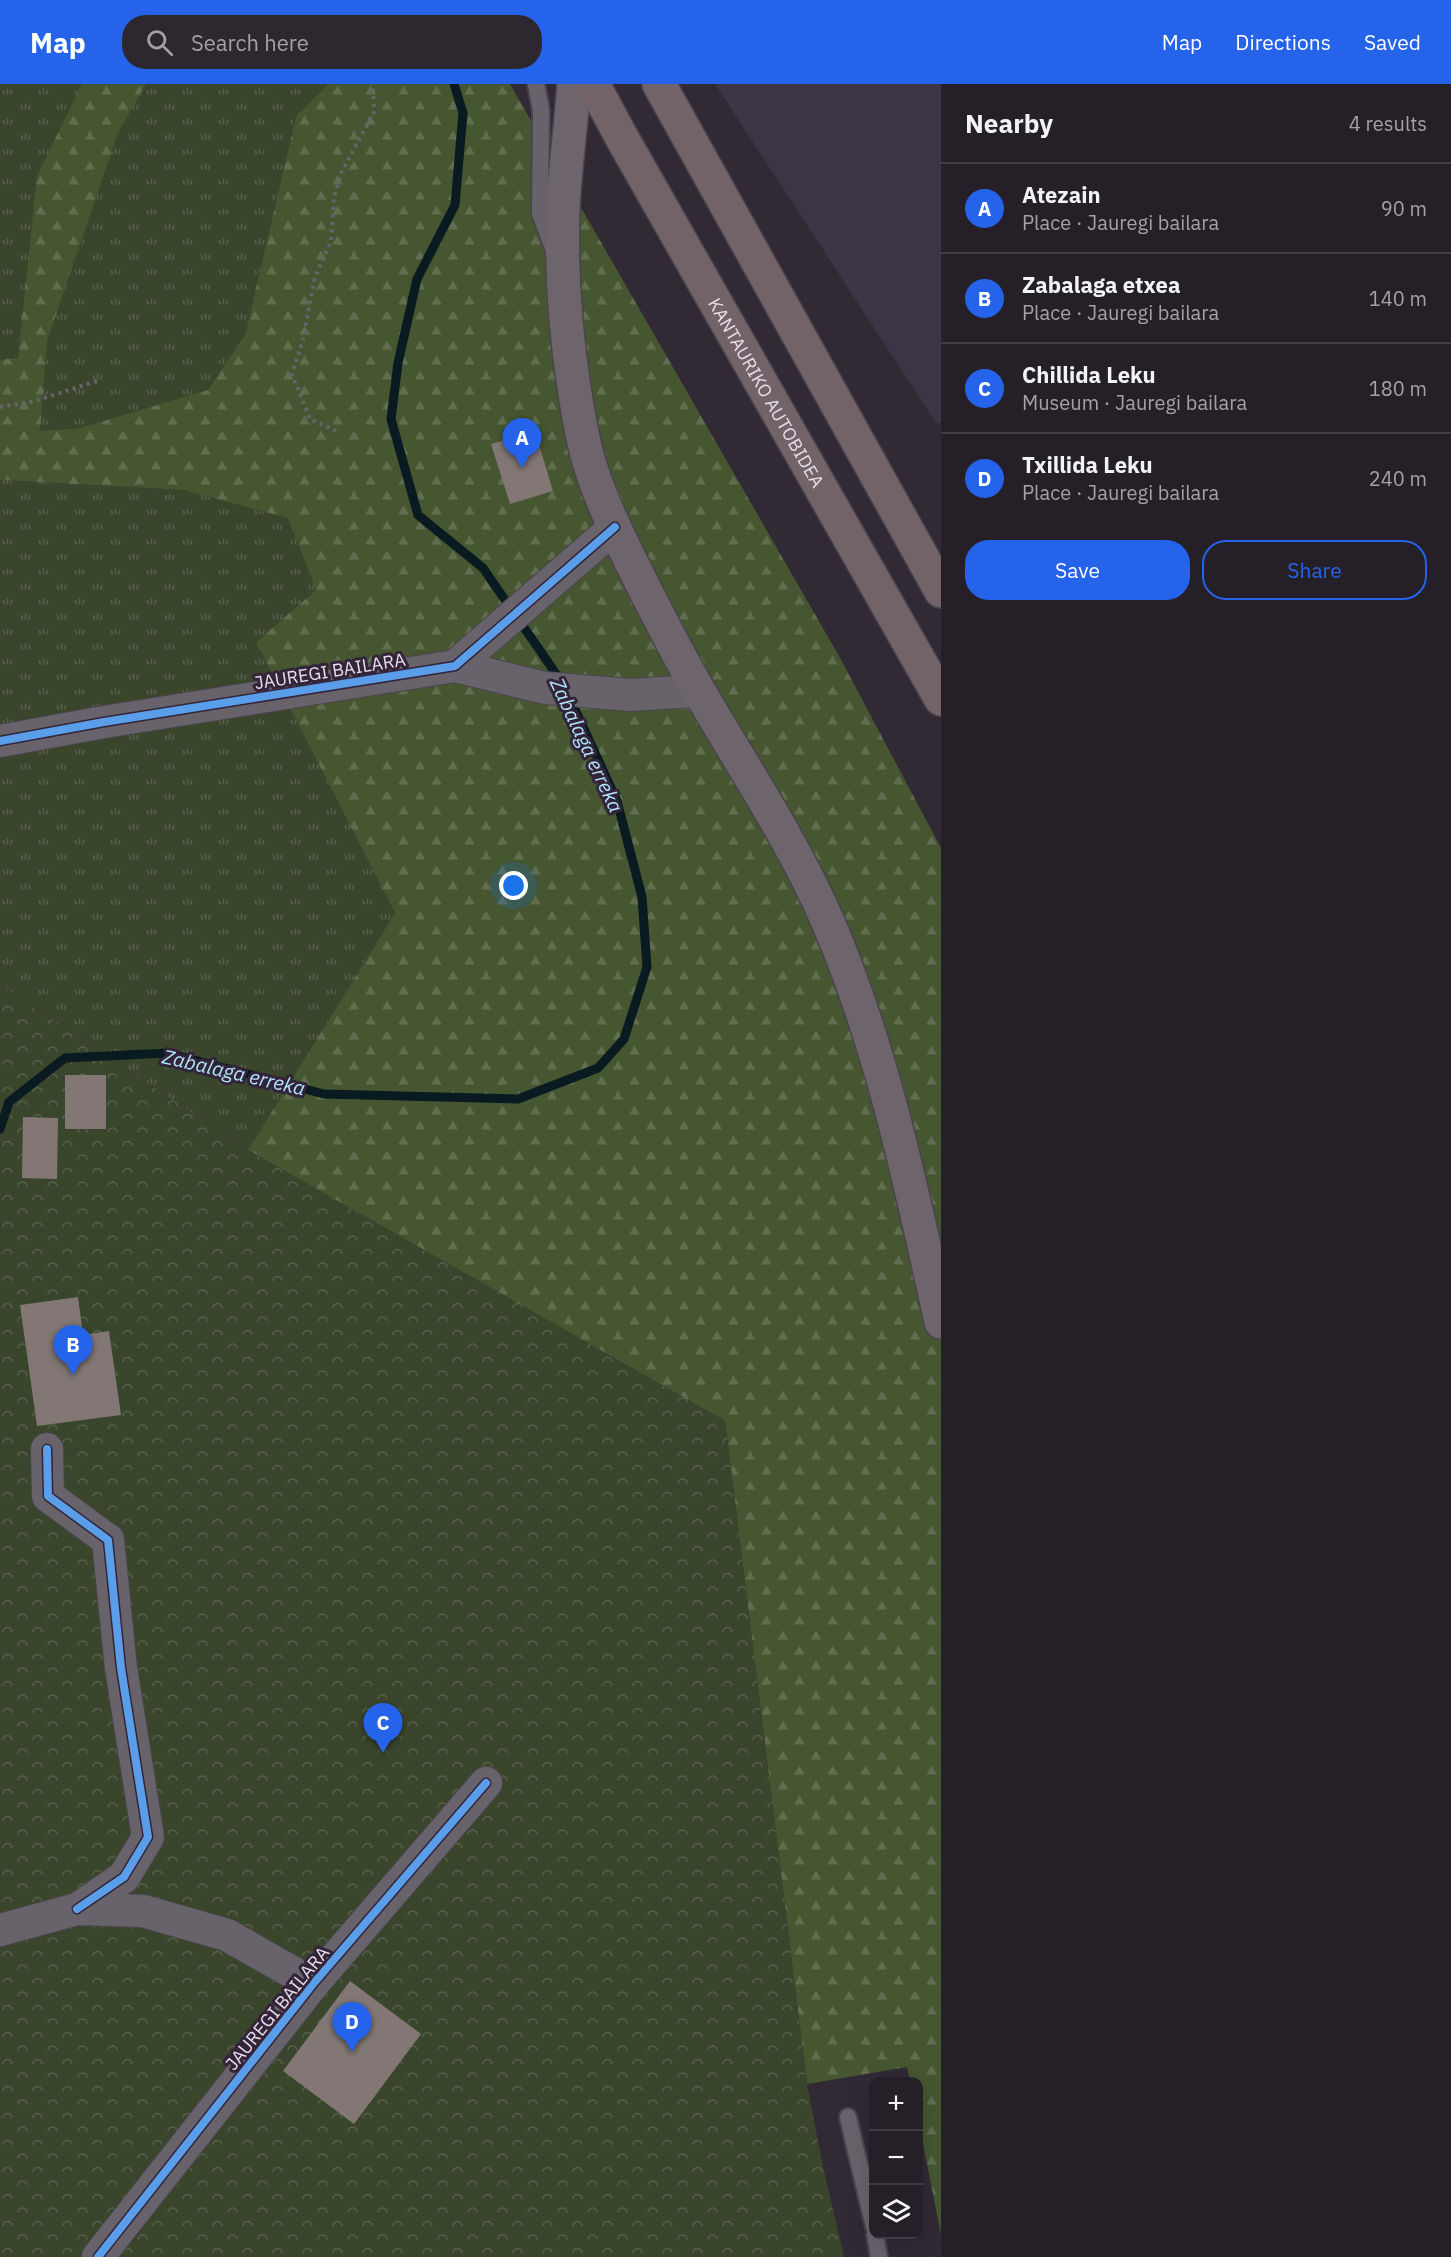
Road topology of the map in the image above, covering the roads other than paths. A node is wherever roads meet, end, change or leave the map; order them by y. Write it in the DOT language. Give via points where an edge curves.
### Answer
graph roads {
  1 [pos="536,84"];
  2 [pos="574,84"];
  3 [pos="593,84"];
  4 [pos="658,84"];
  5 [pos="563,277"];
  6 [pos="615,527"];
  7 [pos="941,591"];
  8 [pos="455,666"];
  9 [pos="698,691"];
  10 [pos="941,699"];
  11 [pos="0,741"];
  12 [pos="941,1322"];
  13 [pos="47,1449"];
  14 [pos="486,1783"];
  15 [pos="77,1909"];
  16 [pos="0,1930"];
  17 [pos="314,1984"];
  18 [pos="848,2117"];
  19 [pos="869,2209"];
  20 [pos="876,2239"];
  21 [pos="98,2257"];
  22 [pos="879,2257"];
  1 -- 5 [label="lane" via="541,110 540,213"];
  2 -- 5 [label="main road" via="563,207"];
  3 -- 10 [label="highway, KANTAURIKO AUTOBIDEA"];
  4 -- 7 [label="highway"];
  5 -- 6 [label="main road" via="579,421 590,464"];
  6 -- 8 [label="street"];
  6 -- 9 [label="main road"];
  8 -- 9 [label="street, JAUREGI BAILARA" via="545,688 630,695"];
  8 -- 11 [label="street, JAUREGI BAILARA"];
  9 -- 12 [label="main road" via="799,862 858,996 901,1142"];
  13 -- 15 [label="street, JAUREGI BAILARA" via="48,1496 108,1540 121,1668 148,1837 124,1877"];
  14 -- 17 [label="street, JAUREGI BAILARA"];
  15 -- 16 [label="street, JAUREGI BAILARA"];
  15 -- 17 [label="street, JAUREGI BAILARA" via="143,1911 227,1935"];
  17 -- 21 [label="street, JAUREGI BAILARA"];
  18 -- 19 [label="lane"];
  20 -- 22 [label="lane"];
}
